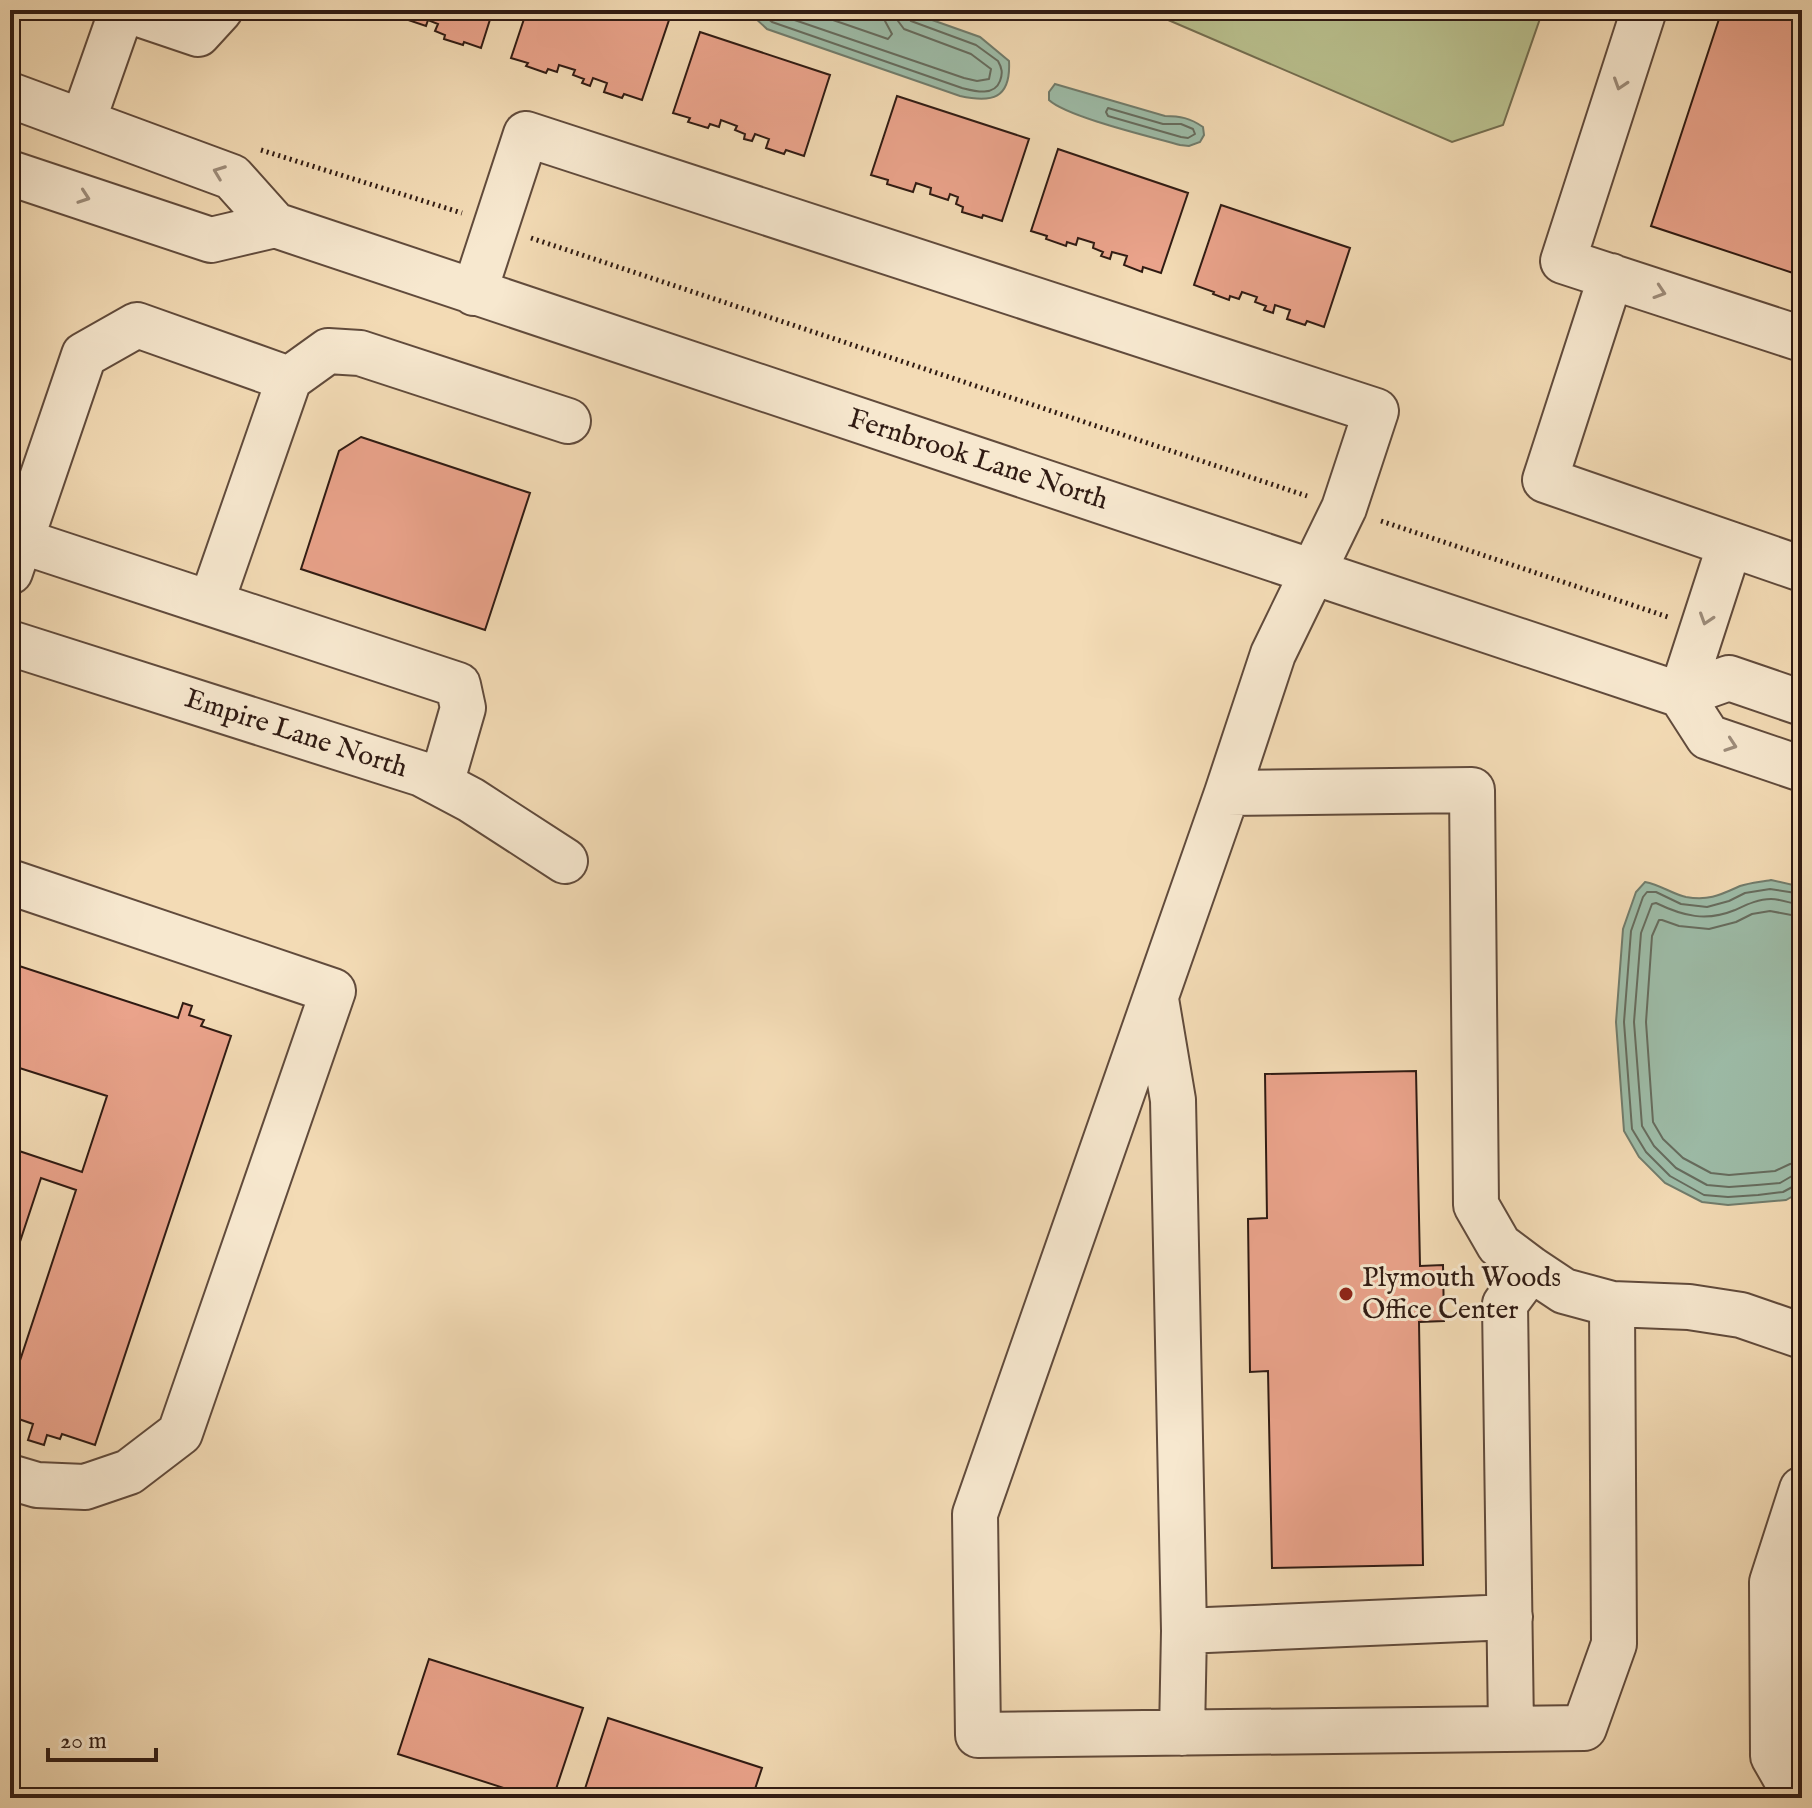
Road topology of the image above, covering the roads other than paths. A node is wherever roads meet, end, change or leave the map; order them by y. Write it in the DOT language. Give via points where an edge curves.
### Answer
graph roads {
  1 [pos="124,10"];
  2 [pos="220,10"];
  3 [pos="1644,10"];
  4 [pos="10,95"];
  5 [pos="83,121"];
  6 [pos="10,173"];
  7 [pos="275,225"];
  8 [pos="1611,276"];
  9 [pos="474,293"];
  10 [pos="1802,339"];
  11 [pos="289,379"];
  12 [pos="568,421"];
  13 [pos="1730,544"];
  14 [pos="16,556"];
  15 [pos="1802,569"];
  16 [pos="1314,572"];
  17 [pos="211,603"];
  18 [pos="10,643"];
  19 [pos="1681,695"];
  20 [pos="1802,703"];
  21 [pos="1802,769"];
  22 [pos="441,784"];
  23 [pos="1227,793"];
  24 [pos="565,861"];
  25 [pos="10,882"];
  26 [pos="1156,997"];
  27 [pos="1531,1269"];
  28 [pos="1612,1304"];
  29 [pos="1802,1336"];
  30 [pos="10,1477"];
  31 [pos="1802,1489"];
  32 [pos="1510,1617"];
  33 [pos="1184,1631"];
  34 [pos="1511,1729"];
  35 [pos="1182,1733"];
  36 [pos="1797,1798"];
  1 -- 2 [label="street" via="198,34"];
  1 -- 5 [label="street"];
  3 -- 8 [label="street, one-way" via="1563,261"];
  4 -- 5 [label="street, Fernbrook Lane North"];
  7 -- 5 [label="street, Fernbrook Lane North, one-way" via="232,177"];
  6 -- 7 [label="street, one-way" via="211,240"];
  7 -- 9 [label="street, Fernbrook Lane North"];
  8 -- 10 [label="street, one-way"];
  8 -- 13 [label="street" via="1545,480"];
  9 -- 16 [label="street, Fernbrook Lane North"];
  9 -- 16 [label="street" via="526,134 1376,411 1344,508"];
  11 -- 12 [label="street" via="328,351 360,353"];
  11 -- 14 [label="street" via="137,325 84,355"];
  11 -- 17 [label="street"];
  13 -- 15 [label="street"];
  13 -- 19 [label="street, one-way"];
  14 -- 17 [label="street"];
  16 -- 19 [label="street, Fernbrook Lane North"];
  16 -- 23 [label="street" via="1273,654"];
  17 -- 22 [label="street" via="458,685 463,708"];
  18 -- 22 [label="street, Empire Lane North"];
  19 -- 20 [label="street" via="1729,678"];
  19 -- 21 [label="street, one-way" via="1708,737"];
  22 -- 24 [label="street, Empire Lane North"];
  23 -- 26 [label="street"];
  23 -- 27 [label="street" via="1472,790 1476,1205 1499,1245"];
  25 -- 30 [label="street" via="333,991 180,1433 129,1472 85,1487 37,1485"];
  26 -- 33 [label="street" via="1173,1100"];
  26 -- 35 [label="street" via="975,1514 978,1735"];
  27 -- 28 [label="street" via="1564,1291"];
  27 -- 32 [label="street" via="1505,1304"];
  28 -- 29 [label="street" via="1741,1315"];
  28 -- 34 [label="street" via="1614,1644 1584,1728"];
  31 -- 36 [label="street" via="1772,1582 1773,1756"];
  32 -- 33 [label="street"];
  32 -- 34 [label="street"];
  33 -- 35 [label="street"];
  34 -- 35 [label="street"];
}
